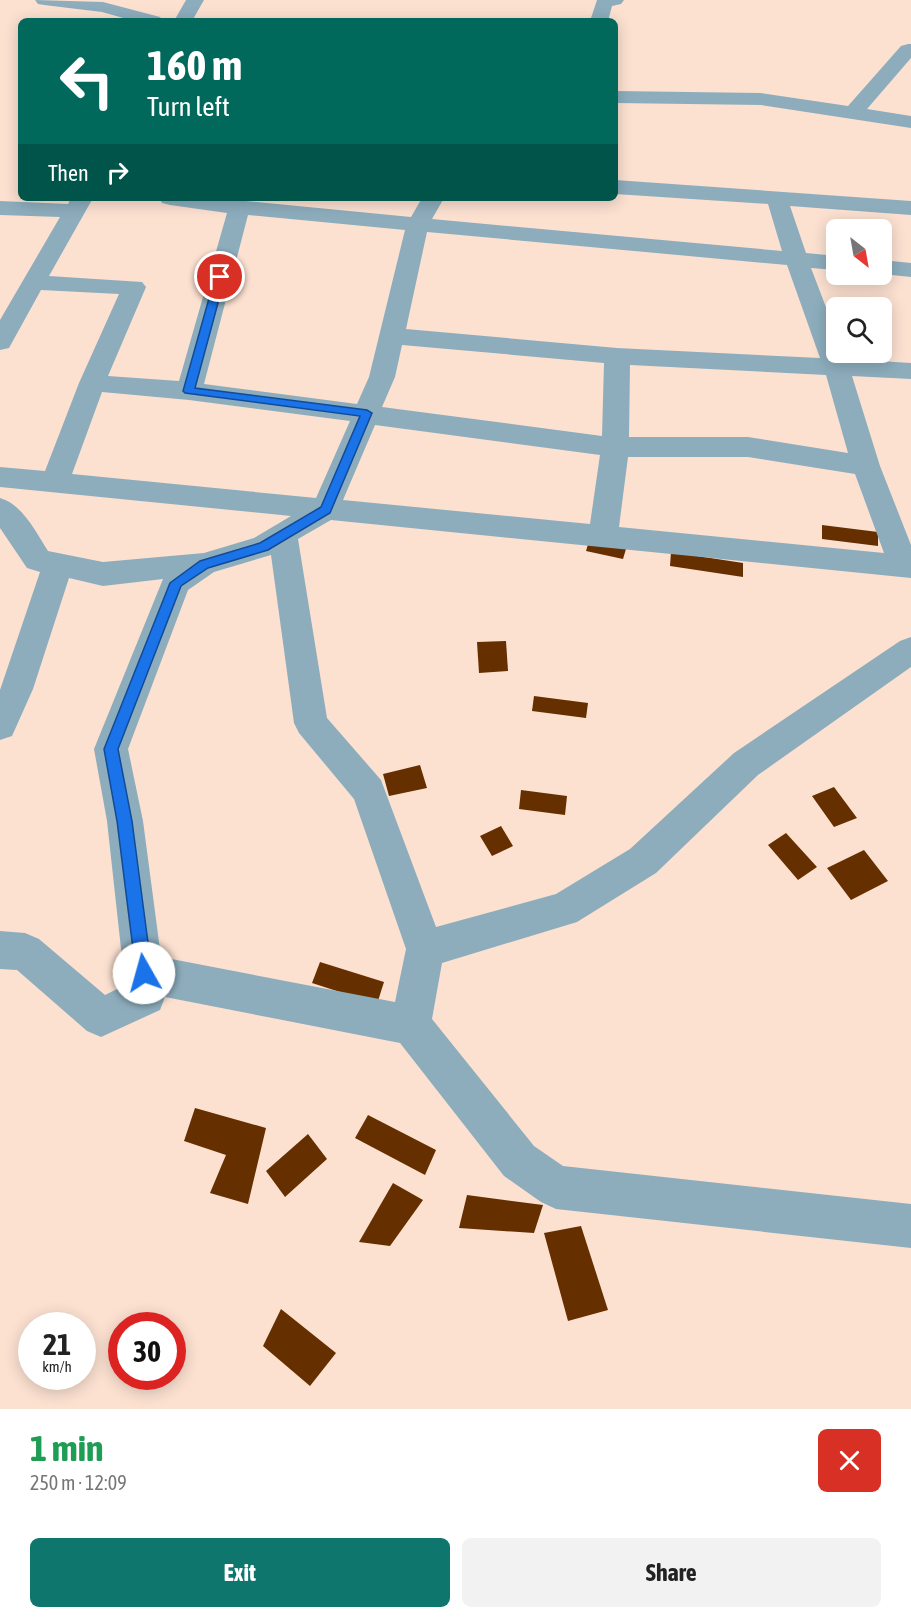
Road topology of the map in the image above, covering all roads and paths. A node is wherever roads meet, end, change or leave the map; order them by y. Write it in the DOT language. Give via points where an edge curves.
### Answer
graph roads {
  1 [pos="44,0"];
  2 [pos="195,0"];
  3 [pos="615,0"];
  4 [pos="143,18"];
  5 [pos="185,18"];
  6 [pos="600,18"];
  7 [pos="911,50"];
  8 [pos="618,97"];
  9 [pos="853,113"];
  10 [pos="911,122"];
  11 [pos="618,187"];
  12 [pos="777,199"];
  13 [pos="190,201"];
  14 [pos="431,201"];
  15 [pos="78,204"];
  16 [pos="0,208"];
  17 [pos="238,208"];
  18 [pos="911,208"];
  19 [pos="418,224"];
  20 [pos="796,259"];
  21 [pos="826,262"];
  22 [pos="892,268"];
  23 [pos="911,270"];
  24 [pos="34,283"];
  25 [pos="392,336"];
  26 [pos="0,342"];
  27 [pos="617,356"];
  28 [pos="837,367"];
  29 [pos="911,371"];
  30 [pos="92,383"];
  31 [pos="189,391"];
  32 [pos="367,413"];
  33 [pos="615,447"];
  34 [pos="866,466"];
  35 [pos="0,477"];
  36 [pos="55,483"];
  37 [pos="0,508"];
  38 [pos="325,510"];
  39 [pos="283,535"];
  40 [pos="603,538"];
  41 [pos="58,564"];
  42 [pos="204,564"];
  43 [pos="908,567"];
  44 [pos="911,650"];
  45 [pos="0,726"];
  46 [pos="425,949"];
  47 [pos="0,950"];
  48 [pos="144,973"];
  49 [pos="411,1025"];
  50 [pos="911,1226"];
  1 -- 4 [label="street" via="103,7"];
  2 -- 5 [label="street"];
  3 -- 6 [label="street" via="604,2"];
  7 -- 9 [label="street"];
  8 -- 9 [label="street" via="761,99"];
  9 -- 10 [label="street"];
  11 -- 12 [label="street"];
  12 -- 18 [label="street"];
  12 -- 20 [label="street"];
  13 -- 17 [label="street"];
  14 -- 19 [label="street"];
  15 -- 16 [label="street"];
  15 -- 24 [label="street"];
  17 -- 19 [label="street"];
  17 -- 31 [label="street"];
  19 -- 20 [label="street"];
  19 -- 25 [label="street"];
  20 -- 21 [label="street"];
  20 -- 28 [label="street"];
  22 -- 23 [label="street"];
  24 -- 26 [label="street"];
  24 -- 30 [label="street" via="135,287"];
  25 -- 27 [label="street"];
  25 -- 32 [label="street" via="382,377"];
  27 -- 28 [label="street"];
  27 -- 33 [label="street"];
  28 -- 29 [label="street"];
  28 -- 34 [label="street"];
  30 -- 31 [label="street"];
  30 -- 36 [label="street"];
  31 -- 32 [label="street"];
  32 -- 33 [label="street"];
  32 -- 38 [label="street"];
  33 -- 34 [label="street" via="748,447"];
  33 -- 40 [label="street"];
  34 -- 43 [label="street"];
  35 -- 36 [label="street"];
  36 -- 38 [label="street"];
  37 -- 41 [label="street" via="39,560"];
  38 -- 39 [label="street"];
  38 -- 40 [label="street"];
  39 -- 42 [label="street" via="264,546"];
  39 -- 46 [label="street" via="311,723 369,791"];
  40 -- 43 [label="street"];
  41 -- 42 [label="street" via="104,574"];
  41 -- 45 [label="street" via="17,689"];
  42 -- 48 [label="street" via="176,583 111,749 125,821"];
  44 -- 46 [label="street" via="746,764 643,861 564,909"];
  46 -- 49 [label="street"];
  47 -- 48 [label="street" via="25,952 101,1017 146,996"];
  48 -- 49 [label="street"];
  49 -- 50 [label="street" via="519,1161 556,1187"];
}
